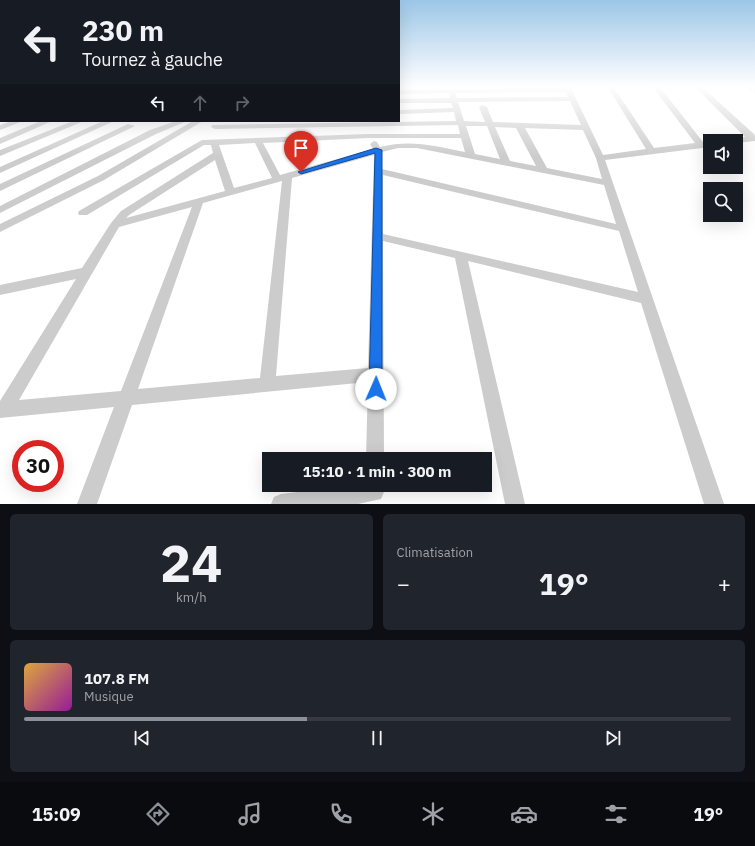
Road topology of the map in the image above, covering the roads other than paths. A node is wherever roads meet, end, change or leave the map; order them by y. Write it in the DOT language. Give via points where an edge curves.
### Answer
graph roads {
  1 [pos="456,110"];
  2 [pos="484,110"];
  3 [pos="577,110"];
  4 [pos="625,110"];
  5 [pos="675,110"];
  6 [pos="722,110"];
  7 [pos="400,112"];
  8 [pos="17,122"];
  9 [pos="45,122"];
  10 [pos="78,122"];
  11 [pos="108,122"];
  12 [pos="119,122"];
  13 [pos="180,122"];
  14 [pos="197,122"];
  15 [pos="223,122"];
  16 [pos="368,122"];
  17 [pos="460,123"];
  18 [pos="489,124"];
  19 [pos="519,125"];
  20 [pos="131,126"];
  21 [pos="215,127"];
  22 [pos="0,128"];
  23 [pos="586,128"];
  24 [pos="153,132"];
  25 [pos="368,136"];
  26 [pos="464,136"];
  27 [pos="753,138"];
  28 [pos="0,140"];
  29 [pos="258,140"];
  30 [pos="743,140"];
  31 [pos="214,142"];
  32 [pos="703,142"];
  33 [pos="703,145"];
  34 [pos="378,150"];
  35 [pos="652,152"];
  36 [pos="0,153"];
  37 [pos="218,154"];
  38 [pos="470,156"];
  39 [pos="600,158"];
  40 [pos="506,163"];
  41 [pos="0,170"];
  42 [pos="544,170"];
  43 [pos="378,171"];
  44 [pos="282,177"];
  45 [pos="608,183"];
  46 [pos="2,184"];
  47 [pos="230,192"];
  48 [pos="29,195"];
  49 [pos="198,201"];
  50 [pos="0,210"];
  51 [pos="83,212"];
  52 [pos="115,225"];
  53 [pos="0,228"];
  54 [pos="623,229"];
  55 [pos="377,236"];
  56 [pos="460,256"];
  57 [pos="87,272"];
  58 [pos="0,290"];
  59 [pos="646,299"];
  60 [pos="376,374"];
  61 [pos="267,385"];
  62 [pos="126,398"];
  63 [pos="2,410"];
  64 [pos="375,452"];
  65 [pos="374,494"];
  66 [pos="86,504"];
  67 [pos="281,504"];
  68 [pos="515,504"];
  69 [pos="714,504"];
  1 -- 7 [label="street"];
  1 -- 17 [label="street"];
  2 -- 18 [label="street"];
  3 -- 23 [label="street"];
  4 -- 35 [label="street"];
  5 -- 32 [label="street"];
  6 -- 27 [label="street"];
  8 -- 22 [label="street"];
  9 -- 28 [label="street"];
  10 -- 36 [label="street"];
  11 -- 41 [label="street"];
  12 -- 20 [label="street"];
  13 -- 24 [label="street"];
  14 -- 53 [label="street" via="100,178"];
  15 -- 21 [label="street"];
  16 -- 17 [label="street"];
  16 -- 21 [label="street"];
  16 -- 25 [label="street"];
  17 -- 18 [label="street"];
  17 -- 26 [label="street"];
  18 -- 19 [label="street"];
  18 -- 40 [label="street"];
  19 -- 23 [label="street"];
  19 -- 42 [label="street"];
  20 -- 24 [label="street"];
  20 -- 46 [label="street"];
  21 -- 31 [label="street" via="211,133"];
  23 -- 39 [label="street"];
  24 -- 48 [label="street"];
  25 -- 26 [label="street"];
  25 -- 29 [label="street"];
  25 -- 34 [label="street"];
  26 -- 38 [label="street"];
  27 -- 30 [label="street"];
  29 -- 31 [label="street"];
  29 -- 44 [label="street"];
  31 -- 37 [label="street"];
  31 -- 51 [label="street" via="202,143"];
  33 -- 35 [label="street"];
  34 -- 38 [label="street" via="408,144"];
  34 -- 43 [label="street"];
  34 -- 44 [label="street"];
  35 -- 39 [label="street"];
  37 -- 47 [label="street"];
  37 -- 52 [label="street" via="125,214"];
  38 -- 40 [label="street"];
  39 -- 45 [label="street"];
  40 -- 42 [label="street"];
  42 -- 45 [label="street"];
  43 -- 54 [label="street"];
  43 -- 55 [label="street"];
  44 -- 47 [label="street"];
  44 -- 61 [label="street"];
  45 -- 54 [label="street"];
  46 -- 48 [label="street"];
  47 -- 49 [label="street"];
  48 -- 50 [label="street"];
  49 -- 52 [label="street"];
  49 -- 62 [label="street"];
  52 -- 57 [label="street"];
  54 -- 59 [label="street"];
  55 -- 56 [label="street"];
  55 -- 60 [label="street"];
  56 -- 59 [label="street"];
  56 -- 68 [label="street"];
  57 -- 58 [label="street"];
  57 -- 63 [label="street"];
  59 -- 69 [label="street"];
  60 -- 61 [label="street"];
  60 -- 64 [label="street"];
  61 -- 62 [label="street"];
  62 -- 63 [label="street"];
  62 -- 66 [label="street"];
  65 -- 67 [label="street"];
}
